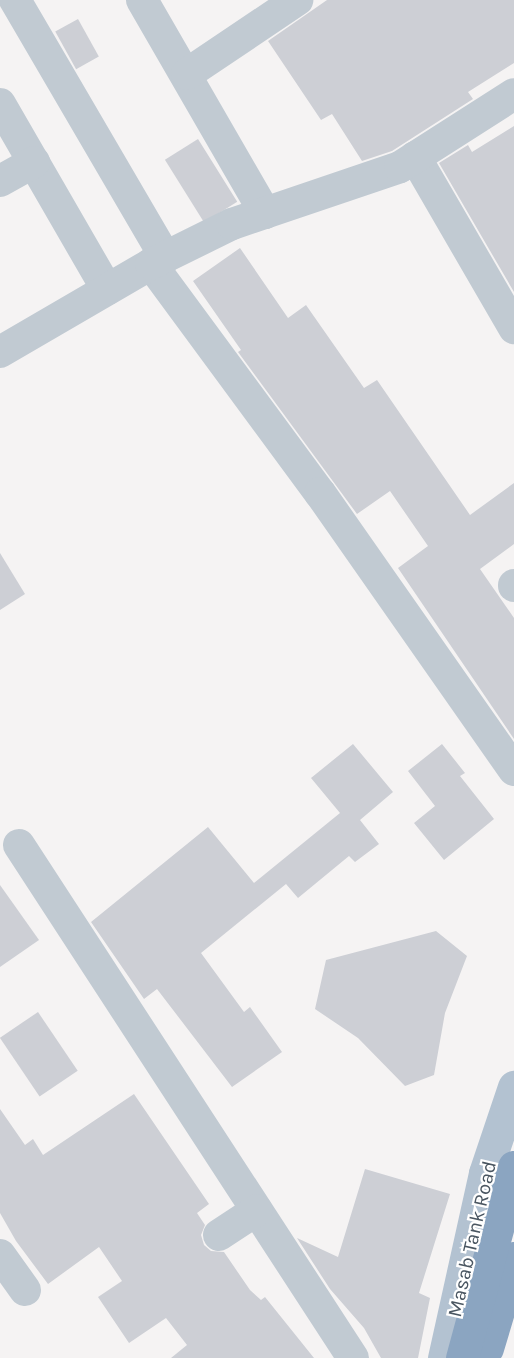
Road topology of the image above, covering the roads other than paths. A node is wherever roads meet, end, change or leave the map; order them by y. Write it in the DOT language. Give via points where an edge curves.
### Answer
graph roads {
  1 [pos="15,0"];
  2 [pos="142,0"];
  3 [pos="297,0"];
  4 [pos="187,74"];
  5 [pos="514,94"];
  6 [pos="0,104"];
  7 [pos="415,157"];
  8 [pos="34,162"];
  9 [pos="0,181"];
  10 [pos="265,213"];
  11 [pos="158,261"];
  12 [pos="107,289"];
  13 [pos="509,308"];
  14 [pos="0,352"];
  15 [pos="514,770"];
  16 [pos="19,845"];
  17 [pos="514,1087"];
  18 [pos="504,1174"];
  19 [pos="257,1210"];
  20 [pos="219,1235"];
  21 [pos="471,1237"];
  22 [pos="514,1245"];
  23 [pos="0,1255"];
  24 [pos="514,1258"];
  25 [pos="25,1290"];
  26 [pos="353,1358"];
  27 [pos="444,1358"];
  28 [pos="462,1358"];
  29 [pos="484,1358"];
  1 -- 11 [label="street"];
  2 -- 4 [label="street"];
  3 -- 4 [label="street"];
  4 -- 10 [label="street"];
  5 -- 7 [label="street"];
  6 -- 8 [label="street"];
  7 -- 10 [label="street" via="400,167"];
  7 -- 13 [label="street"];
  8 -- 9 [label="street"];
  8 -- 12 [label="street"];
  10 -- 11 [label="street" via="232,224"];
  11 -- 12 [label="street"];
  11 -- 15 [label="street"];
  12 -- 14 [label="street"];
  16 -- 19 [label="street" via="195,1140"];
  17 -- 18 [label="main road, Masab Tank Road"];
  18 -- 21 [label="main road, Masab Tank Road"];
  18 -- 28 [label="highway"];
  19 -- 20 [label="street"];
  19 -- 26 [label="street"];
  21 -- 22 [label="main road"];
  21 -- 27 [label="main road, Masab Tank Road"];
  23 -- 25 [label="street"];
  24 -- 29 [label="highway"];
}
